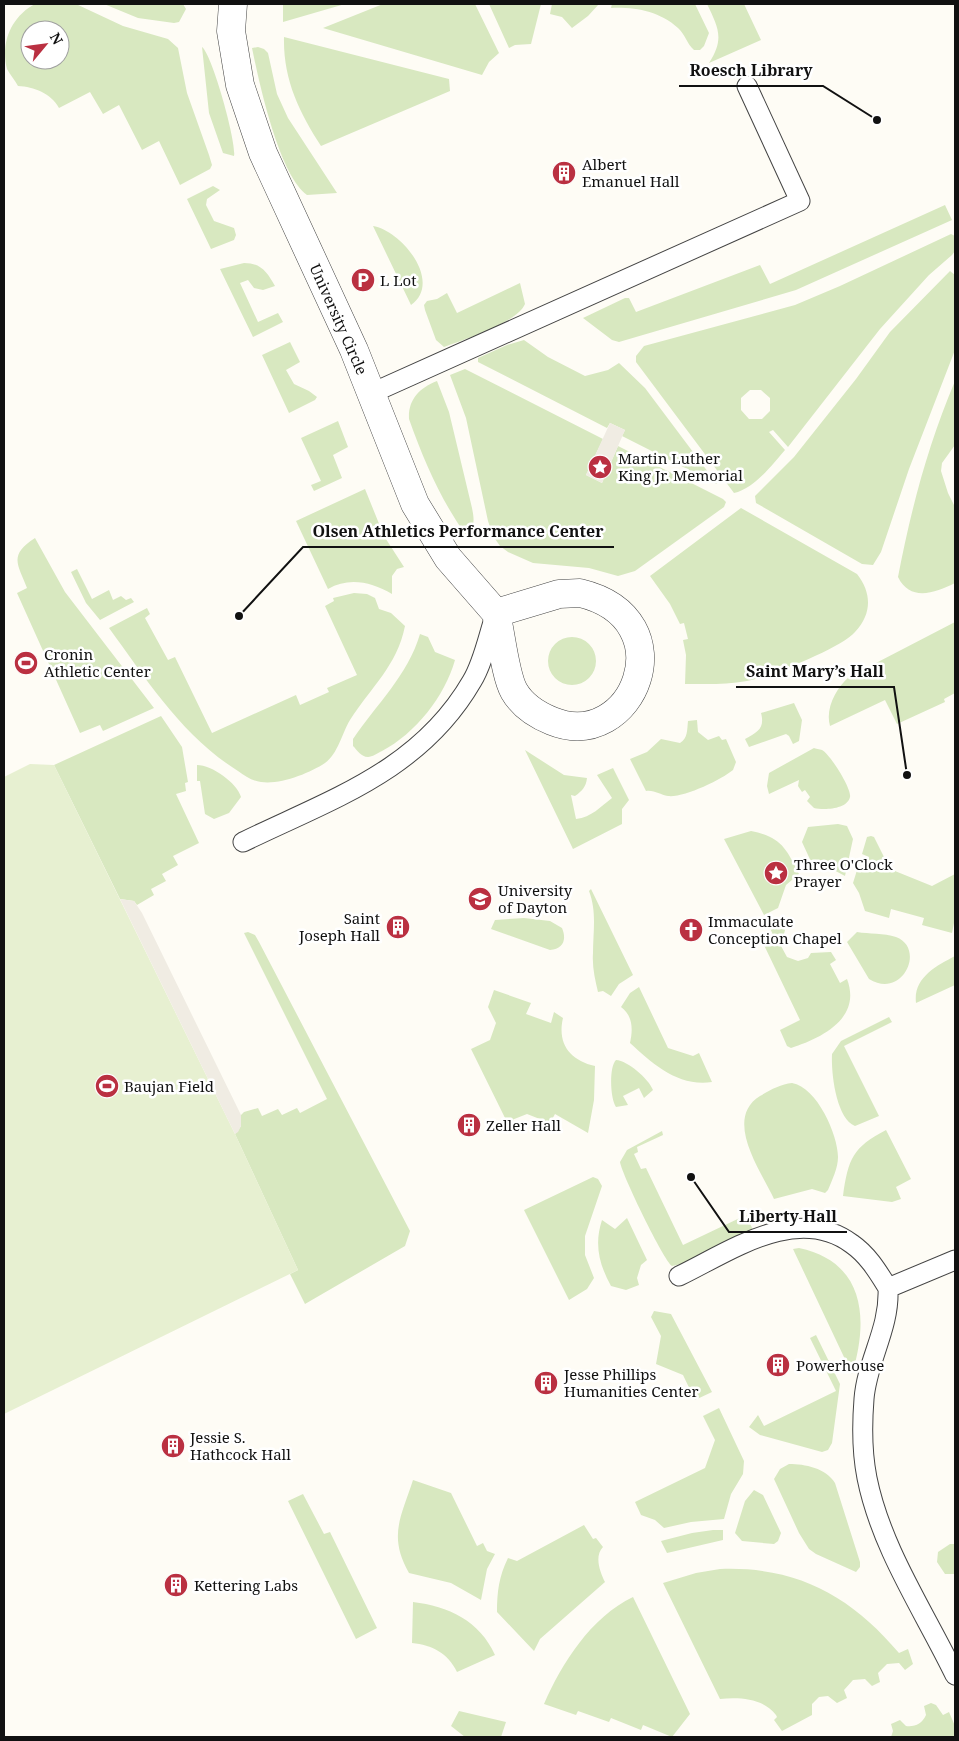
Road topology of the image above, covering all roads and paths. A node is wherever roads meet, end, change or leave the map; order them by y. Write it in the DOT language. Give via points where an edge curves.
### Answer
graph roads {
  1 [pos="233,4"];
  2 [pos="747,86"];
  3 [pos="372,393"];
  4 [pos="496,613"];
  5 [pos="243,842"];
  6 [pos="955,1260"];
  7 [pos="679,1276"];
  8 [pos="888,1288"];
  9 [pos="955,1674"];
  1 -- 3 [label="street, University Circle" via="232,37 240,85 262,153"];
  2 -- 3 [label="lane" via="800,201"];
  3 -- 4 [label="street, University Circle" via="406,484 430,531 448,558"];
  4 -- 4 [label="street" via="514,690 522,702 540,716 567,726 590,724 605,719 629,698 640,667 639,646 632,626 601,598 580,593 559,594"];
  4 -- 5 [label="lane" via="474,679 449,715 422,744 367,782"];
  6 -- 8 [label="lane"];
  7 -- 8 [label="lane" via="762,1236 804,1227 851,1243 874,1267"];
  8 -- 9 [label="lane" via="884,1330 864,1397 867,1476 896,1558"];
}
